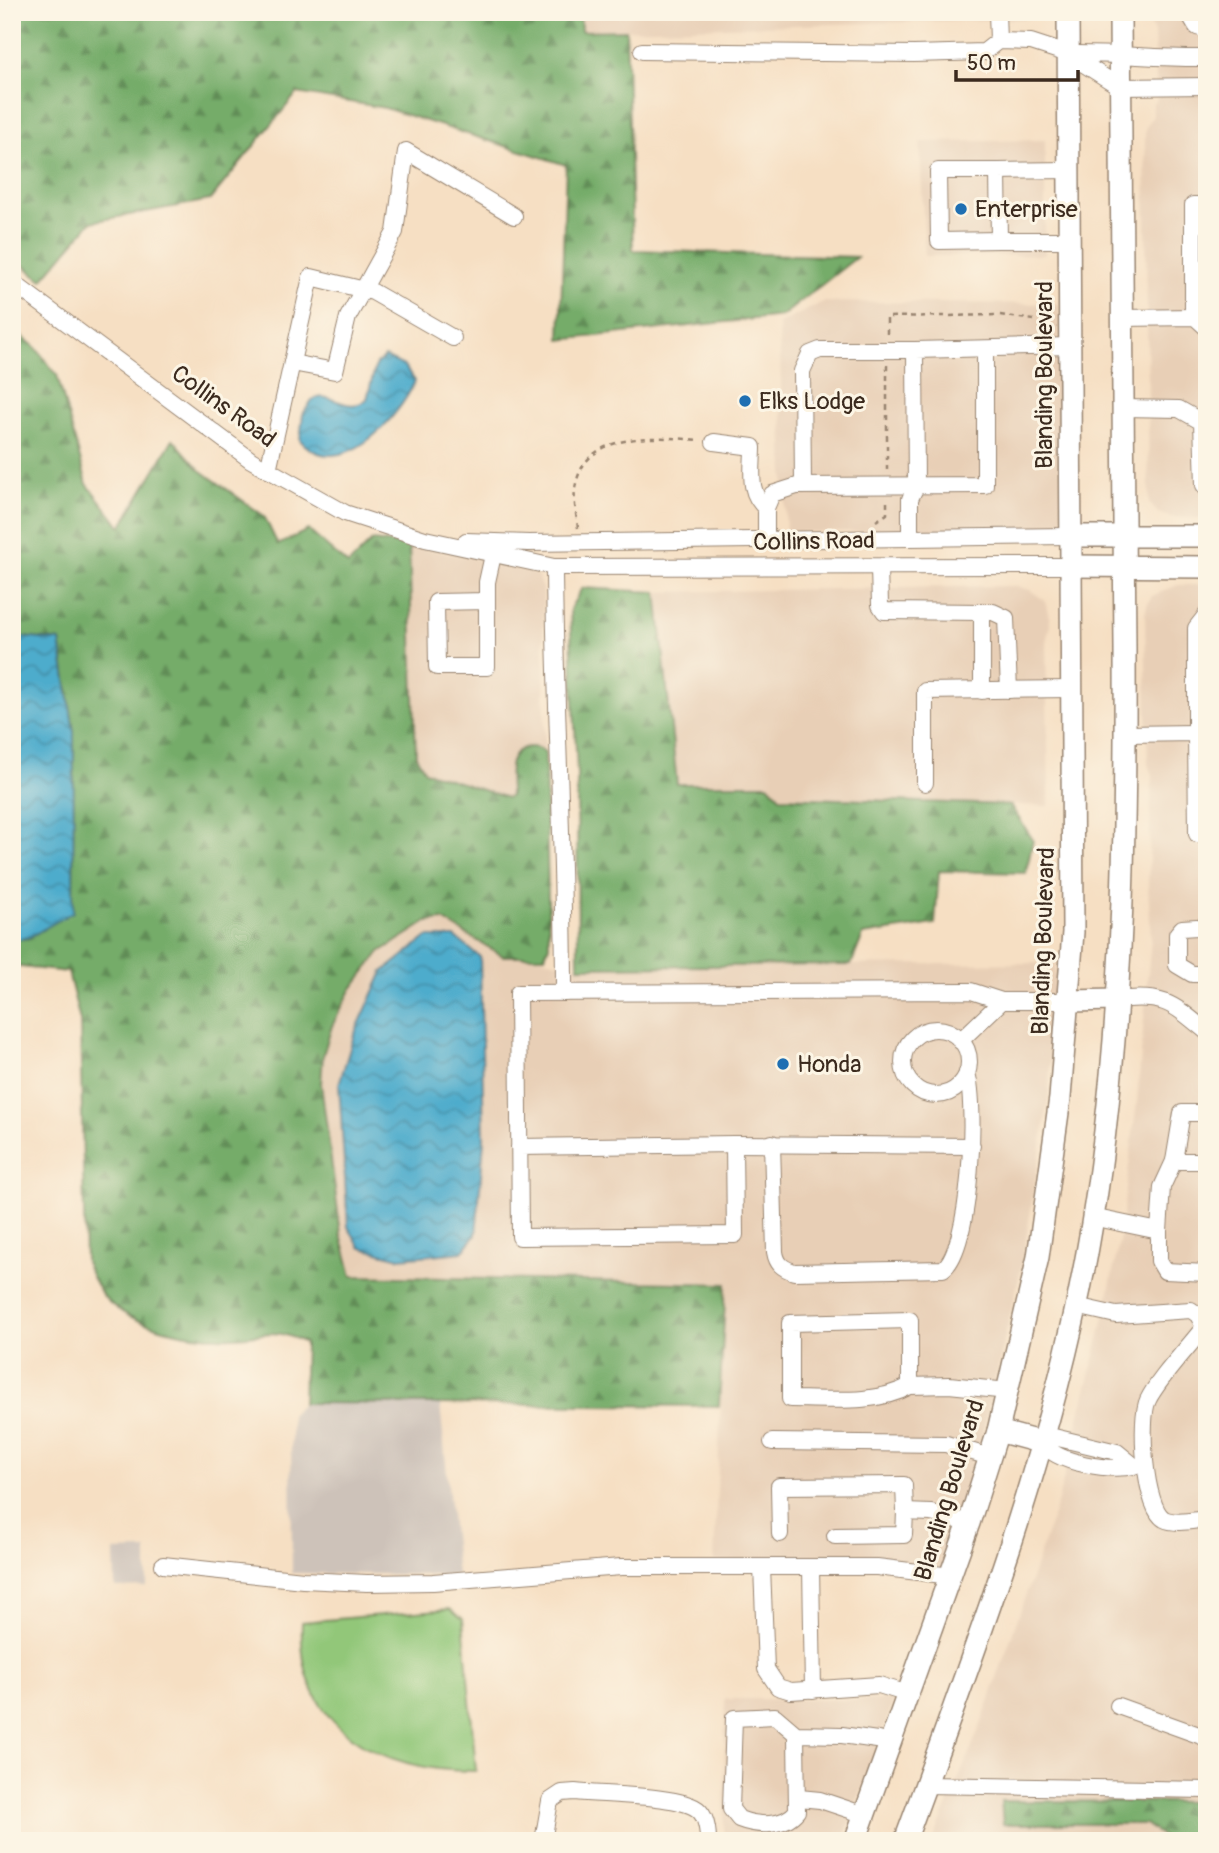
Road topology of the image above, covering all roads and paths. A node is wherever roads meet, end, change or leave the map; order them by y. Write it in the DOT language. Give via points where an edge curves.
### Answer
graph roads {
  1 [pos="997,12"];
  2 [pos="1068,12"];
  3 [pos="1120,12"];
  4 [pos="1188,12"];
  5 [pos="1207,30"];
  6 [pos="998,41"];
  7 [pos="642,51"];
  8 [pos="1120,53"];
  9 [pos="1068,54"];
  10 [pos="1207,58"];
  11 [pos="1207,86"];
  12 [pos="1120,87"];
  13 [pos="1070,170"];
  14 [pos="998,171"];
  15 [pos="1200,205"];
  16 [pos="514,216"];
  17 [pos="999,240"];
  18 [pos="1070,240"];
  19 [pos="12,282"];
  20 [pos="364,290"];
  21 [pos="1193,317"];
  22 [pos="1122,318"];
  23 [pos="1207,328"];
  24 [pos="453,338"];
  25 [pos="1070,346"];
  26 [pos="985,349"];
  27 [pos="915,350"];
  28 [pos="292,363"];
  29 [pos="1123,408"];
  30 [pos="1185,410"];
  31 [pos="1207,417"];
  32 [pos="714,442"];
  33 [pos="1205,444"];
  34 [pos="268,470"];
  35 [pos="803,485"];
  36 [pos="916,486"];
  37 [pos="1207,489"];
  38 [pos="766,509"];
  39 [pos="1068,536"];
  40 [pos="1125,536"];
  41 [pos="1207,536"];
  42 [pos="910,537"];
  43 [pos="766,538"];
  44 [pos="425,539"];
  45 [pos="580,542"];
  46 [pos="493,555"];
  47 [pos="878,566"];
  48 [pos="1069,566"];
  49 [pos="1125,566"];
  50 [pos="554,567"];
  51 [pos="1207,567"];
  52 [pos="487,601"];
  53 [pos="982,612"];
  54 [pos="1207,614"];
  55 [pos="1009,690"];
  56 [pos="1071,690"];
  57 [pos="982,691"];
  58 [pos="1200,723"];
  59 [pos="1125,734"];
  60 [pos="1202,763"];
  61 [pos="925,783"];
  62 [pos="1207,834"];
  63 [pos="1197,928"];
  64 [pos="1207,974"];
  65 [pos="564,993"];
  66 [pos="1116,1000"];
  67 [pos="1002,1001"];
  68 [pos="1070,1001"];
  69 [pos="1207,1032"];
  70 [pos="960,1041"];
  71 [pos="967,1073"];
  72 [pos="1207,1113"];
  73 [pos="772,1143"];
  74 [pos="734,1144"];
  75 [pos="972,1146"];
  76 [pos="519,1147"];
  77 [pos="1174,1161"];
  78 [pos="1207,1161"];
  79 [pos="1092,1217"];
  80 [pos="1159,1231"];
  81 [pos="1207,1273"];
  82 [pos="1076,1306"];
  83 [pos="1205,1327"];
  84 [pos="910,1386"];
  85 [pos="1008,1391"];
  86 [pos="998,1431"];
  87 [pos="772,1442"];
  88 [pos="1043,1443"];
  89 [pos="990,1457"];
  90 [pos="1139,1466"];
  91 [pos="905,1512"];
  92 [pos="1207,1519"];
  93 [pos="969,1523"];
  94 [pos="780,1534"];
  95 [pos="835,1536"];
  96 [pos="163,1565"];
  97 [pos="762,1567"];
  98 [pos="811,1567"];
  99 [pos="951,1576"];
  100 [pos="813,1690"];
  101 [pos="908,1694"];
  102 [pos="1118,1706"];
  103 [pos="796,1734"];
  104 [pos="1207,1738"];
  105 [pos="891,1742"];
  106 [pos="925,1785"];
  107 [pos="1207,1790"];
  108 [pos="799,1798"];
  109 [pos="864,1815"];
  110 [pos="543,1841"];
  111 [pos="708,1841"];
  112 [pos="855,1841"];
  113 [pos="905,1841"];
  1 -- 6 [label="street"];
  2 -- 9 [label="main road, Blanding Boulevard"];
  3 -- 8 [label="main road"];
  4 -- 5 [label="street" via="1191,21"];
  6 -- 7 [label="street" via="984,52 928,54"];
  6 -- 9 [label="street" via="1031,41"];
  8 -- 9 [label="street"];
  8 -- 10 [label="street" via="1160,59"];
  8 -- 12 [label="main road"];
  9 -- 12 [label="street"];
  9 -- 13 [label="main road, Blanding Boulevard"];
  11 -- 12 [label="street"];
  12 -- 22 [label="main road"];
  13 -- 14 [label="street"];
  13 -- 18 [label="main road, Blanding Boulevard"];
  14 -- 17 [label="street"];
  14 -- 17 [label="street" via="938,171 939,241"];
  15 -- 21 [label="street"];
  16 -- 20 [label="street" via="406,151 395,232"];
  17 -- 18 [label="street"];
  18 -- 25 [label="main road, Blanding Boulevard"];
  19 -- 34 [label="street, Collins Road" via="202,426"];
  20 -- 24 [label="street"];
  20 -- 28 [label="street" via="348,317 335,371"];
  20 -- 28 [label="street" via="311,277"];
  21 -- 22 [label="street"];
  21 -- 23 [label="street"];
  22 -- 29 [label="main road"];
  25 -- 26 [label="street"];
  25 -- 39 [label="main road, Blanding Boulevard"];
  26 -- 27 [label="street"];
  26 -- 36 [label="street" via="985,485"];
  27 -- 35 [label="street" via="820,350 810,354 802,371"];
  27 -- 36 [label="street"];
  28 -- 34 [label="street"];
  29 -- 30 [label="street"];
  29 -- 40 [label="main road"];
  30 -- 31 [label="street"];
  30 -- 33 [label="street" via="1202,422"];
  32 -- 38 [label="street" via="753,447 753,492"];
  32 -- 45 [label="path" via="633,439 595,454 576,481"];
  33 -- 37 [label="street"];
  34 -- 44 [label="street, Collins Road" via="345,513"];
  35 -- 36 [label="street"];
  35 -- 38 [label="street" via="772,494"];
  36 -- 42 [label="street" via="910,499"];
  38 -- 43 [label="street"];
  39 -- 40 [label="main road, Collins Road"];
  39 -- 42 [label="street, Collins Road"];
  39 -- 48 [label="main road, Blanding Boulevard"];
  40 -- 41 [label="main road, Collins Road"];
  40 -- 49 [label="main road"];
  42 -- 43 [label="street, Collins Road"];
  43 -- 45 [label="street, Collins Road"];
  44 -- 45 [label="street, Collins Road"];
  44 -- 46 [label="street, Collins Road"];
  46 -- 50 [label="street, Collins Road"];
  46 -- 52 [label="street"];
  47 -- 48 [label="street, Collins Road"];
  47 -- 50 [label="street, Collins Road"];
  47 -- 53 [label="street" via="884,611"];
  48 -- 49 [label="main road, Collins Road"];
  48 -- 56 [label="main road, Blanding Boulevard"];
  49 -- 51 [label="main road, Collins Road"];
  49 -- 59 [label="main road"];
  50 -- 65 [label="street"];
  52 -- 52 [label="street" via="436,602 436,667 487,667"];
  53 -- 55 [label="street" via="1006,618"];
  53 -- 57 [label="street"];
  54 -- 58 [label="street" via="1196,628"];
  55 -- 56 [label="street"];
  55 -- 57 [label="street"];
  56 -- 68 [label="main road, Blanding Boulevard"];
  57 -- 61 [label="street" via="925,691"];
  58 -- 59 [label="street"];
  58 -- 60 [label="street"];
  59 -- 66 [label="main road" via="1123,899"];
  60 -- 62 [label="street" via="1198,834"];
  63 -- 64 [label="street" via="1182,928 1177,934 1177,964 1192,974"];
  65 -- 67 [label="street" via="971,991"];
  65 -- 76 [label="street" via="518,993"];
  66 -- 68 [label="main road"];
  66 -- 69 [label="street" via="1143,997 1173,1003"];
  66 -- 79 [label="main road"];
  67 -- 68 [label="street"];
  67 -- 70 [label="street"];
  68 -- 85 [label="main road, Blanding Boulevard" via="1048,1197"];
  70 -- 71 [label="street" via="967,1053"];
  70 -- 71 [label="street" via="940,1030 922,1033 908,1045 904,1070 913,1086 937,1095 956,1088"];
  71 -- 75 [label="street"];
  72 -- 77 [label="street" via="1182,1113"];
  73 -- 74 [label="street"];
  73 -- 75 [label="street"];
  73 -- 75 [label="street" via="775,1252 777,1262 794,1272 947,1266 956,1249"];
  74 -- 76 [label="street"];
  74 -- 76 [label="street" via="735,1235 520,1237"];
  77 -- 78 [label="street"];
  77 -- 80 [label="street" via="1162,1188"];
  79 -- 80 [label="street"];
  79 -- 82 [label="main road"];
  80 -- 81 [label="street" via="1159,1261 1165,1271"];
  82 -- 83 [label="street" via="1116,1314 1191,1310"];
  82 -- 88 [label="main road"];
  83 -- 90 [label="street" via="1147,1401"];
  84 -- 84 [label="street" via="881,1396 790,1399 790,1324 910,1320"];
  84 -- 85 [label="street"];
  85 -- 86 [label="main road, Blanding Boulevard"];
  86 -- 88 [label="main road"];
  86 -- 89 [label="main road, Blanding Boulevard"];
  87 -- 89 [label="street" via="946,1444"];
  88 -- 90 [label="street" via="1053,1454 1111,1470"];
  88 -- 106 [label="main road" via="1005,1566"];
  89 -- 93 [label="main road, Blanding Boulevard"];
  90 -- 92 [label="street" via="1157,1513 1173,1522"];
  91 -- 93 [label="street"];
  91 -- 94 [label="street" via="904,1485 779,1486"];
  91 -- 95 [label="street" via="904,1535"];
  93 -- 99 [label="main road, Blanding Boulevard"];
  96 -- 97 [label="street" via="367,1583 433,1583 621,1567"];
  97 -- 98 [label="street"];
  97 -- 100 [label="street" via="767,1675 782,1689"];
  98 -- 99 [label="street" via="877,1567"];
  98 -- 100 [label="street"];
  99 -- 101 [label="main road, Blanding Boulevard"];
  100 -- 101 [label="street" via="878,1685"];
  101 -- 105 [label="main road, Blanding Boulevard"];
  102 -- 104 [label="street"];
  103 -- 105 [label="street"];
  103 -- 108 [label="street"];
  103 -- 108 [label="street" via="775,1716 734,1718 732,1812 750,1822 777,1823 795,1814"];
  105 -- 109 [label="main road, Blanding Boulevard"];
  106 -- 107 [label="street"];
  106 -- 113 [label="main road"];
  108 -- 109 [label="street"];
  109 -- 112 [label="main road, Blanding Boulevard"];
  110 -- 111 [label="street" via="550,1801 575,1792 696,1807 704,1818"];
}
